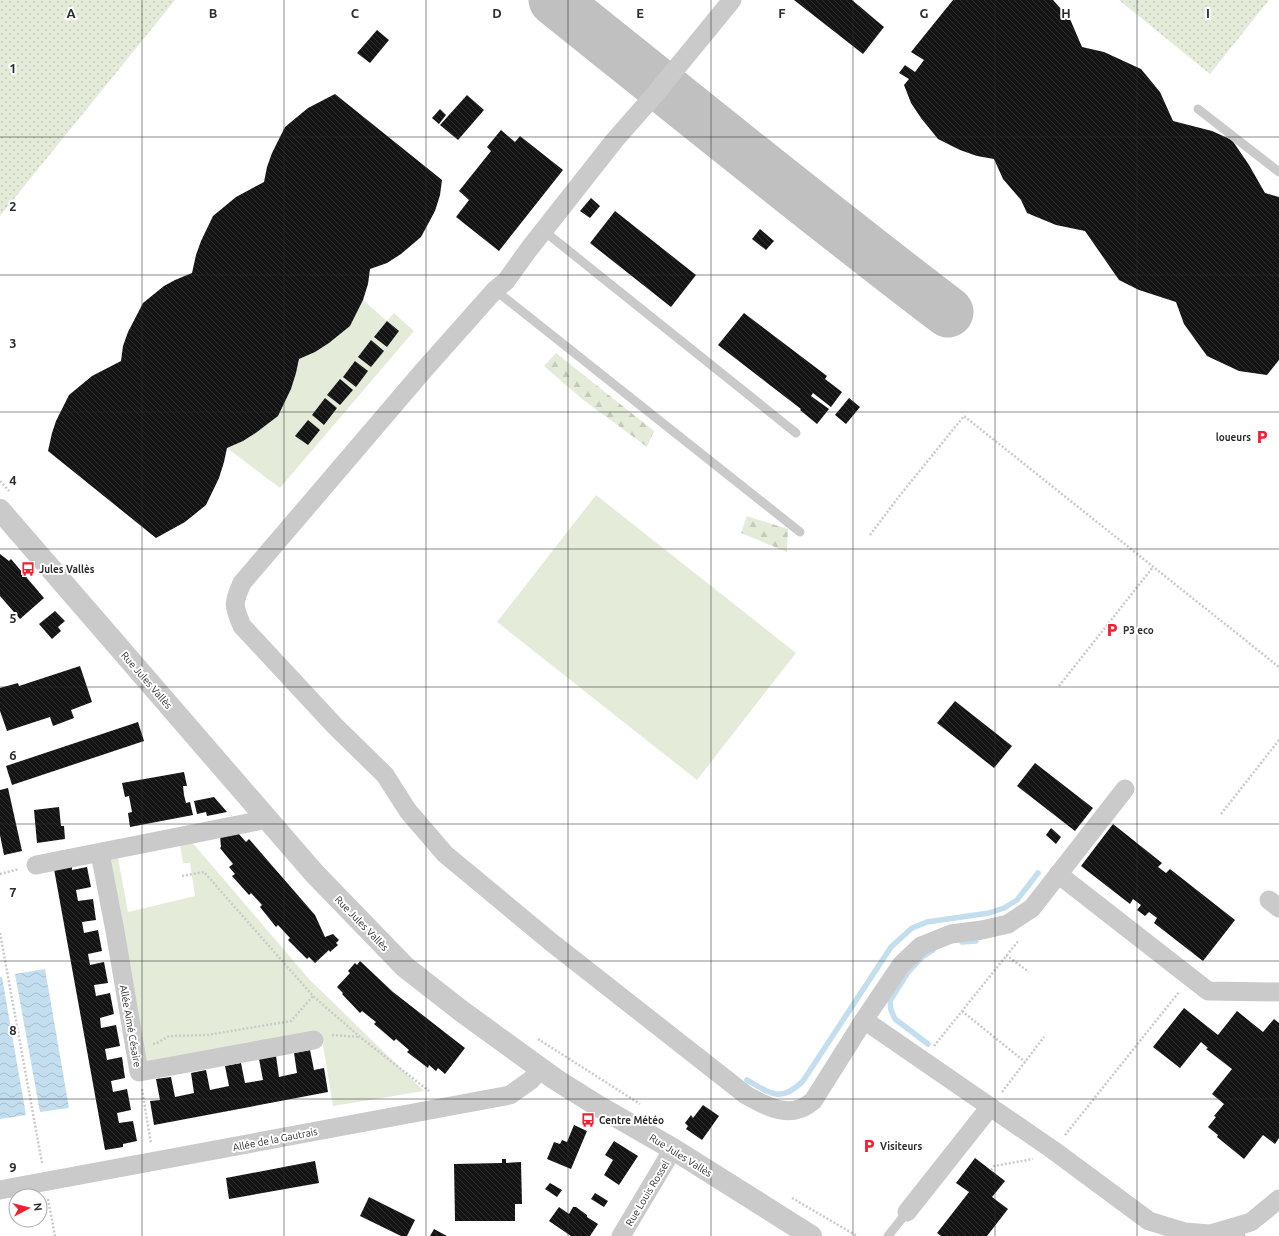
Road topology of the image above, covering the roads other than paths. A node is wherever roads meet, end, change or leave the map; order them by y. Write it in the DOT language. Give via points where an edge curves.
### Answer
graph roads {
  1 [pos="732,0"];
  2 [pos="1198,109"];
  3 [pos="1279,172"];
  4 [pos="544,231"];
  5 [pos="495,290"];
  6 [pos="796,433"];
  7 [pos="5,512"];
  8 [pos="800,532"];
  9 [pos="1125,789"];
  10 [pos="268,819"];
  11 [pos="100,853"];
  12 [pos="36,865"];
  13 [pos="1058,874"];
  14 [pos="1279,992"];
  15 [pos="864,1020"];
  16 [pos="314,1040"];
  17 [pos="540,1069"];
  18 [pos="990,1107"];
  19 [pos="673,1149"];
  20 [pos="0,1190"];
  21 [pos="1279,1199"];
  22 [pos="906,1212"];
  23 [pos="1210,1234"];
  24 [pos="621,1236"];
  25 [pos="811,1236"];
  26 [pos="888,1236"];
  27 [pos="1241,1236"];
  1 -- 4 [label="street" via="614,141"];
  2 -- 3 [label="lane"];
  4 -- 5 [label="street" via="506,281"];
  4 -- 6 [label="lane"];
  5 -- 8 [label="lane"];
  5 -- 15 [label="street" via="242,583 235,599 236,612 242,626 335,726 385,775 408,811 445,854 551,942 746,1095 767,1106 785,1110 800,1109 813,1101"];
  7 -- 10 [label="street, Rue Jules Vallès"];
  9 -- 13 [label="street"];
  10 -- 11 [label="street"];
  10 -- 17 [label="street, Rue Jules Vallès" via="314,873 405,967"];
  11 -- 12 [label="street"];
  11 -- 16 [label="street, Allée Aimé Césaire" via="139,1072"];
  13 -- 14 [label="street" via="1208,991"];
  13 -- 15 [label="street" via="1032,908 1008,924 952,934 921,946 901,965"];
  15 -- 18 [label="street"];
  17 -- 19 [label="street, Rue Jules Vallès"];
  17 -- 20 [label="street, Allée de la Gautrais" via="531,1080 510,1095"];
  18 -- 22 [label="street"];
  18 -- 23 [label="street" via="1149,1220 1184,1232"];
  19 -- 24 [label="street, Rue Louis Rossel"];
  19 -- 25 [label="street, Rue Jules Vallès"];
  21 -- 23 [label="street" via="1251,1222"];
  22 -- 26 [label="lane"];
  23 -- 27 [label="lane"];
}
